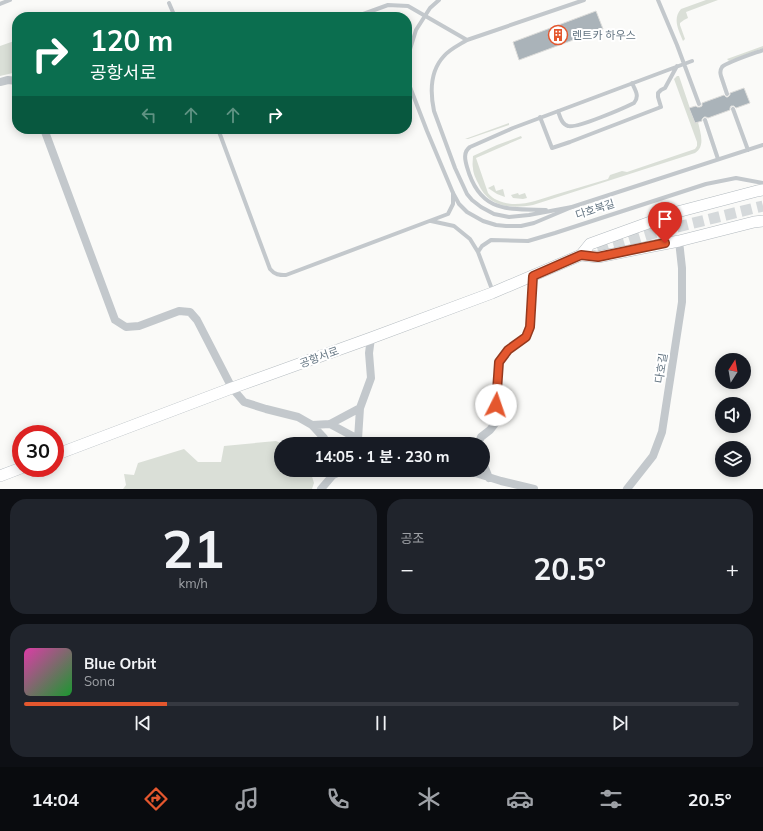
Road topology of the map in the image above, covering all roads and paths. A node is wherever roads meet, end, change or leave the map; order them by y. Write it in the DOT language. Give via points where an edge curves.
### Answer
graph roads {
  1 [pos="10,0"];
  2 [pos="440,0"];
  3 [pos="584,0"];
  4 [pos="658,0"];
  5 [pos="169,3"];
  6 [pos="0,4"];
  7 [pos="173,12"];
  8 [pos="369,12"];
  9 [pos="467,40"];
  10 [pos="412,43"];
  11 [pos="763,50"];
  12 [pos="692,61"];
  13 [pos="684,64"];
  14 [pos="677,66"];
  15 [pos="12,80"];
  16 [pos="0,82"];
  17 [pos="632,83"];
  18 [pos="412,92"];
  19 [pos="727,94"];
  20 [pos="699,104"];
  21 [pos="733,109"];
  22 [pos="558,111"];
  23 [pos="540,117"];
  24 [pos="705,120"];
  25 [pos="46,134"];
  26 [pos="220,134"];
  27 [pos="763,145"];
  28 [pos="748,150"];
  29 [pos="718,159"];
  30 [pos="763,183"];
  31 [pos="763,190"];
  32 [pos="453,193"];
  33 [pos="572,207"];
  34 [pos="553,211"];
  35 [pos="431,221"];
  36 [pos="763,221"];
  37 [pos="678,241"];
  38 [pos="478,252"];
  39 [pos="581,255"];
  40 [pos="533,276"];
  41 [pos="493,293"];
  42 [pos="371,338"];
  43 [pos="232,388"];
  44 [pos="360,408"];
  45 [pos="330,424"];
  46 [pos="312,425"];
  47 [pos="323,437"];
  48 [pos="352,437"];
  49 [pos="360,437"];
  50 [pos="481,437"];
  51 [pos="64,452"];
  52 [pos="12,471"];
  53 [pos="0,476"];
  54 [pos="329,477"];
  55 [pos="486,477"];
  56 [pos="489,478"];
  57 [pos="501,485"];
  58 [pos="321,489"];
  59 [pos="534,489"];
  60 [pos="627,489"];
  1 -- 6 [label="lane"];
  2 -- 10 [label="lane, bridge" via="430,8 416,30"];
  3 -- 9 [label="lane"];
  4 -- 13 [label="lane"];
  5 -- 7 [label="lane"];
  8 -- 9 [label="lane" via="388,5 408,6"];
  9 -- 34 [label="lane" via="450,50 439,62 431,90 434,111 467,194 494,214 509,217"];
  11 -- 19 [label="lane" via="721,68 720,74"];
  12 -- 13 [label="lane"];
  13 -- 14 [label="lane"];
  13 -- 20 [label="lane"];
  14 -- 17 [label="lane"];
  14 -- 23 [label="lane" via="665,88 658,93 661,107 570,142 552,148"];
  15 -- 16 [label="street"];
  17 -- 22 [label="lane"];
  17 -- 22 [label="lane" via="637,97 634,103 583,123 568,126 562,122"];
  18 -- 32 [label="lane, bridge"];
  21 -- 28 [label="lane"];
  22 -- 23 [label="lane"];
  23 -- 34 [label="lane" via="470,147 465,152 466,163 475,188 487,200 502,208"];
  24 -- 29 [label="lane"];
  25 -- 43 [label="street" via="115,320 126,326 138,326 179,312 190,312 197,320"];
  26 -- 35 [label="lane" via="273,273 286,275"];
  27 -- 28 [label="lane"];
  28 -- 29 [label="lane"];
  29 -- 33 [label="lane"];
  30 -- 38 [label="lane, 다호북길" via="736,178 706,184 555,233 528,240 491,240"];
  31 -- 39 [label="street" via="681,211 590,244"];
  32 -- 33 [label="lane, bridge" via="467,212 496,225 521,226 534,223"];
  32 -- 35 [label="lane" via="453,204 448,214"];
  33 -- 34 [label="lane"];
  35 -- 38 [label="lane" via="454,226 470,239"];
  36 -- 37 [label="street"];
  37 -- 39 [label="street" via="598,257"];
  37 -- 60 [label="street, 다호길" via="682,268 682,302 662,432 653,456"];
  38 -- 41 [label="lane"];
  39 -- 40 [label="street, 공항서로"];
  40 -- 41 [label="street, 공항서로"];
  40 -- 50 [label="street" via="530,327 526,337 508,350 499,362 497,421"];
  41 -- 42 [label="street, 공항서로"];
  42 -- 43 [label="street, 공항서로"];
  42 -- 44 [label="street" via="371,378"];
  43 -- 46 [label="street" via="244,402 298,417"];
  43 -- 51 [label="street, 공항서로"];
  44 -- 45 [label="street"];
  44 -- 49 [label="street"];
  45 -- 46 [label="street"];
  45 -- 48 [label="street"];
  46 -- 47 [label="street"];
  52 -- 53 [label="street"];
  54 -- 58 [label="street"];
  55 -- 56 [label="street"];
  56 -- 57 [label="street"];
  57 -- 59 [label="street"];
}
